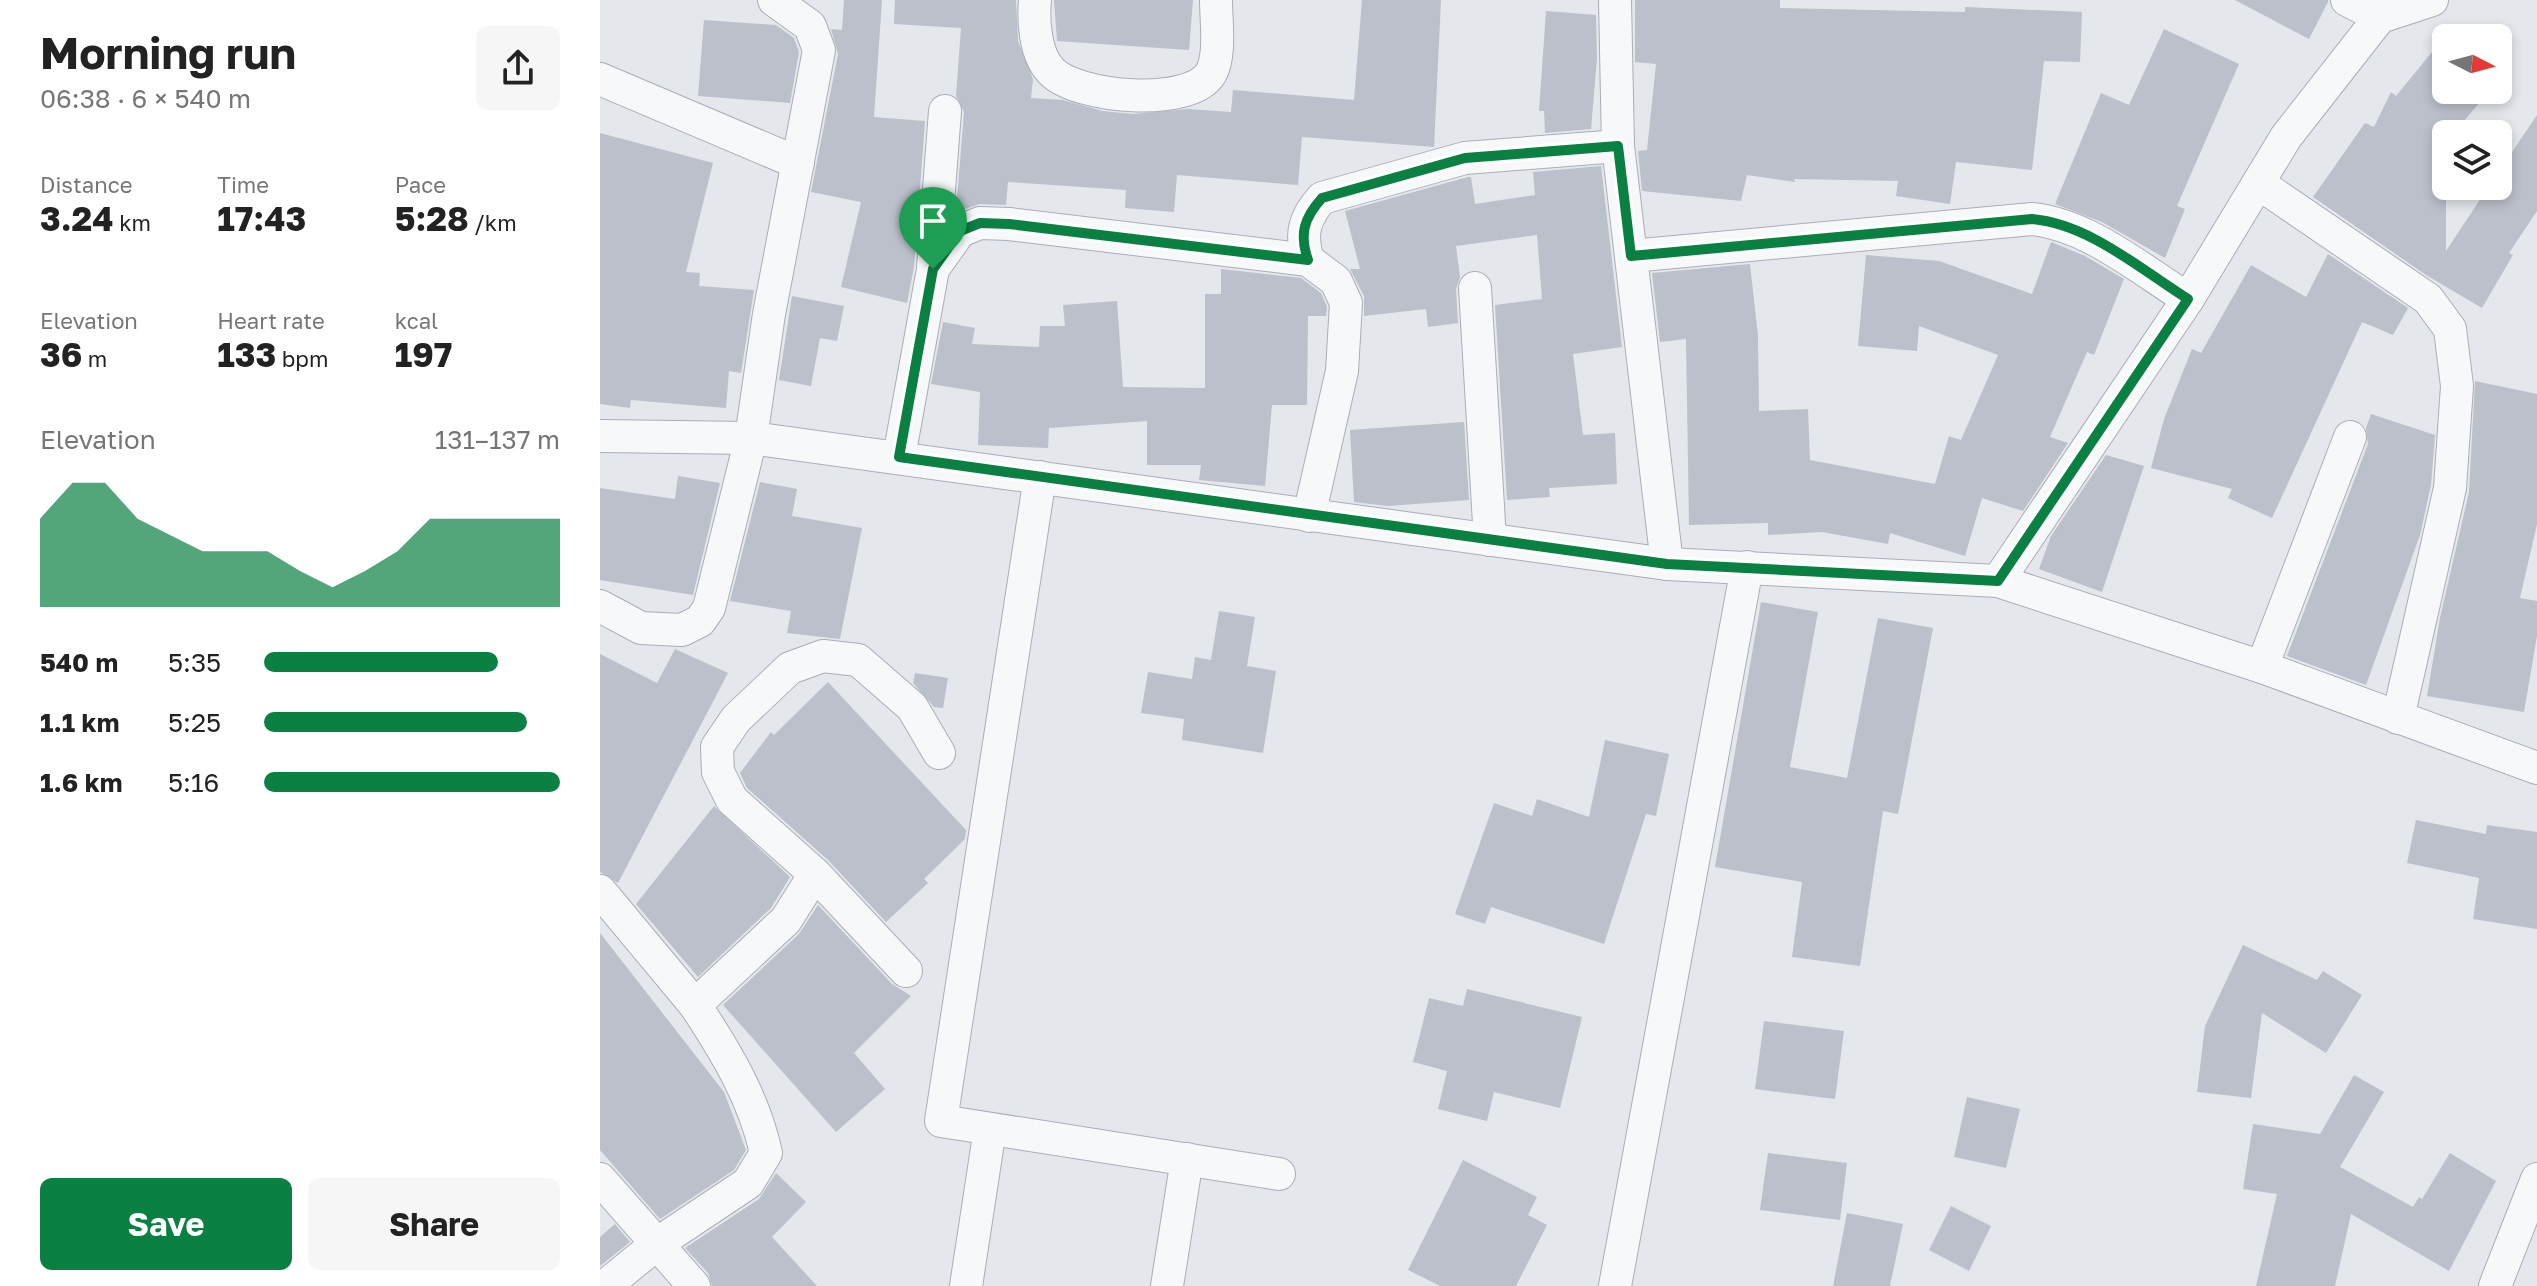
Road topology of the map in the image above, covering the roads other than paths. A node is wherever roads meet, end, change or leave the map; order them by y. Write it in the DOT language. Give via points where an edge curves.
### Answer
graph roads {
  1 [pos="774,0"];
  2 [pos="1035,0"];
  3 [pos="1216,0"];
  4 [pos="1615,0"];
  5 [pos="2347,0"];
  6 [pos="2432,0"];
  7 [pos="2380,17"];
  8 [pos="600,79"];
  9 [pos="945,111"];
  10 [pos="1618,146"];
  11 [pos="798,163"];
  12 [pos="2258,183"];
  13 [pos="1631,256"];
  14 [pos="1308,260"];
  15 [pos="933,269"];
  16 [pos="1475,288"];
  17 [pos="2188,299"];
  18 [pos="600,436"];
  19 [pos="2350,437"];
  20 [pos="751,438"];
  21 [pos="899,457"];
  22 [pos="1040,477"];
  23 [pos="1309,516"];
  24 [pos="1490,540"];
  25 [pos="1667,564"];
  26 [pos="1747,567"];
  27 [pos="1998,581"];
  28 [pos="600,606"];
  29 [pos="2262,667"];
  30 [pos="2398,718"];
  31 [pos="939,753"];
  32 [pos="2537,768"];
  33 [pos="815,874"];
  34 [pos="600,891"];
  35 [pos="906,971"];
  36 [pos="695,1005"];
  37 [pos="990,1129"];
  38 [pos="1187,1159"];
  39 [pos="1279,1174"];
  40 [pos="600,1179"];
  41 [pos="2537,1179"];
  42 [pos="658,1243"];
  43 [pos="605,1286"];
  44 [pos="694,1286"];
  45 [pos="966,1286"];
  46 [pos="1167,1286"];
  47 [pos="1615,1286"];
  48 [pos="2495,1286"];
  1 -- 11 [label="street" via="810,26 819,50"];
  2 -- 3 [label="street" via="1038,44 1051,70 1099,94 1196,88 1211,73"];
  4 -- 10 [label="street"];
  5 -- 7 [label="street"];
  6 -- 7 [label="street"];
  7 -- 12 [label="street" via="2286,137"];
  8 -- 11 [label="street"];
  9 -- 15 [label="street"];
  10 -- 13 [label="street"];
  10 -- 14 [label="street" via="1465,158 1322,198 1307,214 1302,235"];
  11 -- 20 [label="street"];
  12 -- 17 [label="street"];
  12 -- 30 [label="street" via="2428,299 2450,329 2457,386 2450,488"];
  13 -- 17 [label="street" via="2032,219 2078,230"];
  13 -- 25 [label="street"];
  14 -- 15 [label="street" via="980,223 960,231"];
  14 -- 23 [label="street" via="1336,281 1346,303 1342,371"];
  15 -- 21 [label="street"];
  16 -- 24 [label="street"];
  17 -- 27 [label="street"];
  18 -- 20 [label="street"];
  19 -- 29 [label="street"];
  20 -- 21 [label="street"];
  20 -- 28 [label="street" via="720,570 700,621 682,630 641,628"];
  21 -- 22 [label="street"];
  22 -- 23 [label="street"];
  22 -- 37 [label="street" via="941,1121"];
  23 -- 24 [label="street"];
  24 -- 25 [label="street"];
  25 -- 26 [label="street"];
  26 -- 27 [label="street"];
  26 -- 47 [label="street"];
  27 -- 29 [label="street"];
  29 -- 30 [label="street"];
  30 -- 32 [label="street"];
  31 -- 33 [label="street" via="912,707 858,660 823,656 790,668 736,719 717,747 718,772 732,800"];
  33 -- 35 [label="street"];
  33 -- 36 [label="street" via="786,920"];
  34 -- 36 [label="street"];
  36 -- 42 [label="street" via="740,1078 759,1120 766,1153 748,1183"];
  37 -- 38 [label="street"];
  37 -- 45 [label="street"];
  38 -- 39 [label="street"];
  38 -- 46 [label="street"];
  40 -- 42 [label="street"];
  41 -- 48 [label="street"];
  42 -- 43 [label="street"];
  42 -- 44 [label="street"];
}
